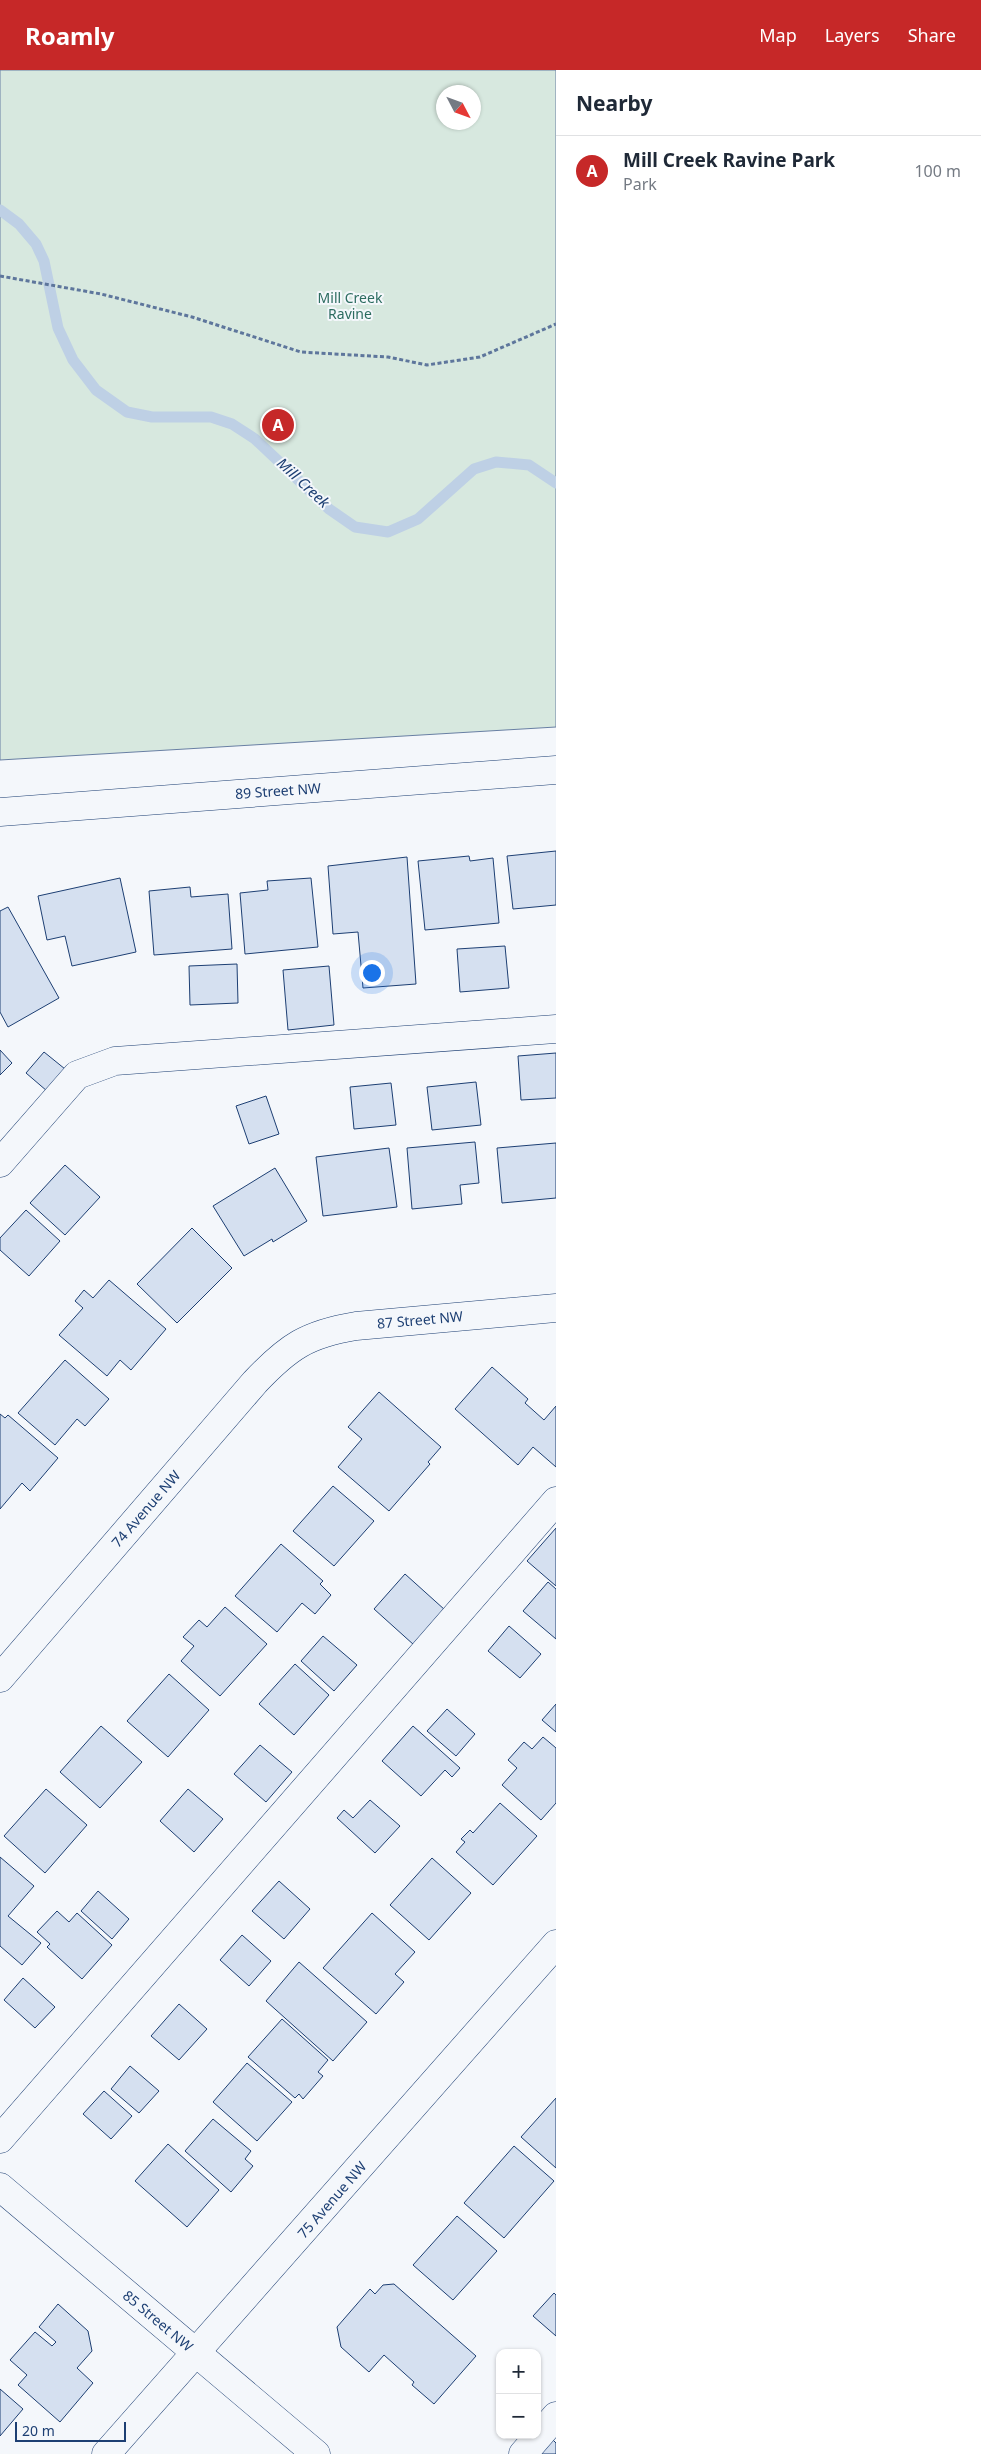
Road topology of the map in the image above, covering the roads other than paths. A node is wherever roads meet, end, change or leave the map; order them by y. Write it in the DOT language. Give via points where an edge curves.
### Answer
graph roads {
  1 [pos="556,770"];
  2 [pos="0,812"];
  3 [pos="556,1029"];
  4 [pos="0,1162"];
  5 [pos="553,1312"];
  6 [pos="296,1344"];
  7 [pos="556,1501"];
  8 [pos="0,1678"];
  9 [pos="556,1944"];
  10 [pos="0,2139"];
  11 [pos="0,2187"];
  12 [pos="196,2354"];
  13 [pos="556,2416"];
  14 [pos="106,2454"];
  15 [pos="316,2454"];
  16 [pos="523,2454"];
  1 -- 2 [label="street, 89 Street NW"];
  3 -- 4 [label="street" via="115,1061 77,1075"];
  5 -- 6 [label="street, 87 Street NW" via="356,1326 326,1331"];
  6 -- 8 [label="street, 74 Avenue NW" via="277,1358 255,1382"];
  7 -- 10 [label="street"];
  9 -- 12 [label="street, 75 Avenue NW"];
  11 -- 12 [label="street, 85 Street NW"];
  12 -- 14 [label="street, 75 Avenue NW"];
  12 -- 15 [label="street, 85 Street NW"];
  13 -- 16 [label="street"];
}
